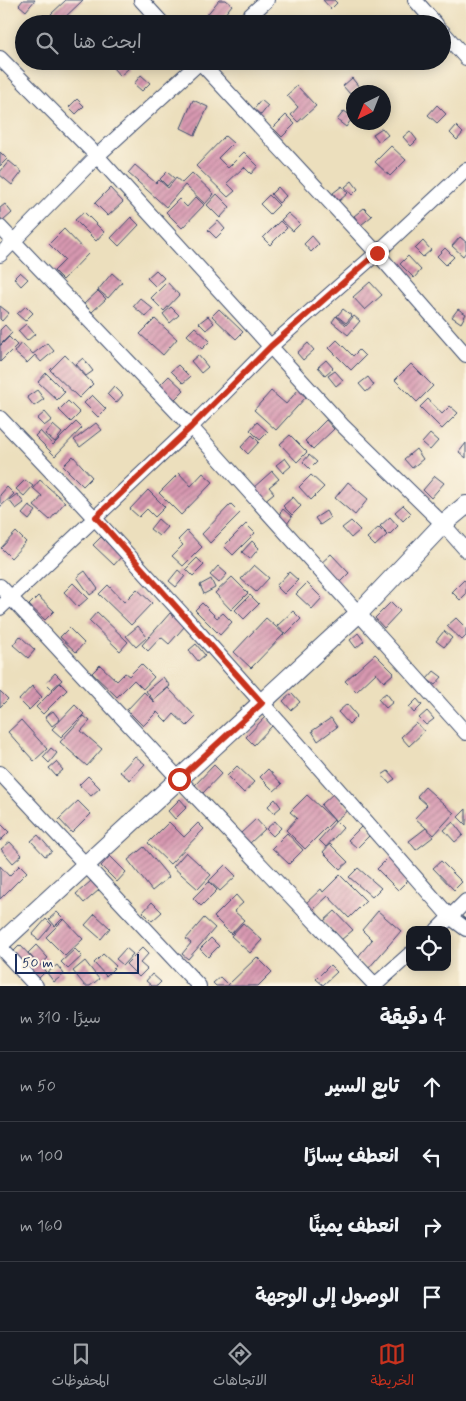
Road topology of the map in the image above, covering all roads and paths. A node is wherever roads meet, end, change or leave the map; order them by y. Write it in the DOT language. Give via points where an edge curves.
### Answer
graph roads {
  1 [pos="141,0"];
  2 [pos="267,0"];
  3 [pos="415,0"];
  4 [pos="155,15"];
  5 [pos="251,15"];
  6 [pos="428,15"];
  7 [pos="451,41"];
  8 [pos="0,58"];
  9 [pos="466,58"];
  10 [pos="190,70"];
  11 [pos="208,70"];
  12 [pos="97,156"];
  13 [pos="466,170"];
  14 [pos="0,227"];
  15 [pos="14,242"];
  16 [pos="377,253"];
  17 [pos="0,255"];
  18 [pos="271,346"];
  19 [pos="466,355"];
  20 [pos="0,418"];
  21 [pos="191,427"];
  22 [pos="466,505"];
  23 [pos="96,517"];
  24 [pos="442,524"];
  25 [pos="466,550"];
  26 [pos="0,586"];
  27 [pos="11,598"];
  28 [pos="0,608"];
  29 [pos="360,613"];
  30 [pos="262,703"];
  31 [pos="466,733"];
  32 [pos="0,774"];
  33 [pos="179,779"];
  34 [pos="86,865"];
  35 [pos="466,901"];
  36 [pos="450,917"];
  37 [pos="441,926"];
  38 [pos="466,929"];
  39 [pos="0,946"];
  40 [pos="406,958"];
  41 [pos="36,986"];
  42 [pos="199,986"];
  43 [pos="375,986"];
  1 -- 4 [label="street"];
  2 -- 5 [label="street"];
  3 -- 6 [label="street"];
  7 -- 9 [label="street"];
  8 -- 12 [label="street"];
  10 -- 12 [label="street"];
  11 -- 16 [label="street"];
  12 -- 15 [label="street"];
  12 -- 18 [label="street"];
  13 -- 16 [label="street"];
  14 -- 15 [label="street"];
  15 -- 17 [label="street"];
  15 -- 21 [label="street"];
  16 -- 18 [label="street"];
  16 -- 19 [label="street"];
  18 -- 21 [label="street"];
  18 -- 24 [label="street" via="342,425"];
  20 -- 23 [label="street"];
  21 -- 23 [label="street"];
  21 -- 29 [label="street"];
  22 -- 24 [label="street"];
  23 -- 27 [label="street"];
  23 -- 30 [label="street"];
  24 -- 25 [label="street"];
  24 -- 29 [label="street"];
  26 -- 27 [label="street"];
  27 -- 28 [label="street"];
  27 -- 33 [label="street"];
  29 -- 30 [label="street"];
  29 -- 31 [label="street"];
  30 -- 33 [label="street"];
  30 -- 36 [label="street"];
  32 -- 34 [label="street"];
  33 -- 34 [label="street"];
  33 -- 43 [label="street"];
  34 -- 39 [label="street"];
  34 -- 42 [label="street"];
  35 -- 36 [label="street"];
  36 -- 37 [label="street"];
  36 -- 38 [label="street"];
  39 -- 41 [label="street"];
  40 -- 43 [label="street"];
}
